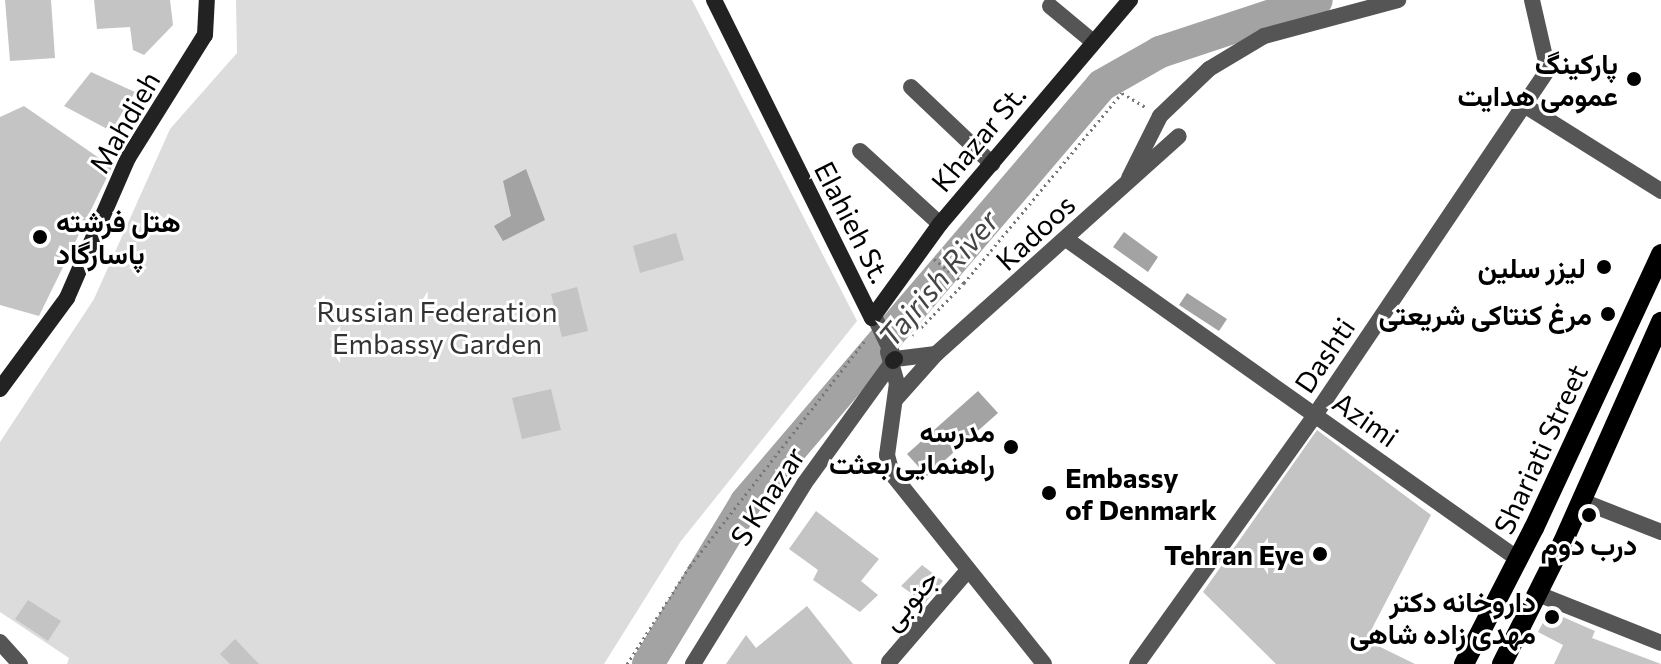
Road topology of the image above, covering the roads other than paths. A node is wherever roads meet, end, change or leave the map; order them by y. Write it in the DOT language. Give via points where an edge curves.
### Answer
graph roads {
  1 [pos="207,0"];
  2 [pos="714,0"];
  3 [pos="1398,0"];
  4 [pos="1532,0"];
  5 [pos="1121,3"];
  6 [pos="1050,6"];
  7 [pos="1092,41"];
  8 [pos="911,87"];
  9 [pos="1524,105"];
  10 [pos="1179,136"];
  11 [pos="860,151"];
  12 [pos="992,164"];
  13 [pos="1127,184"];
  14 [pos="1661,191"];
  15 [pos="940,224"];
  16 [pos="1066,239"];
  17 [pos="1661,254"];
  18 [pos="874,320"];
  19 [pos="1661,322"];
  20 [pos="936,354"];
  21 [pos="894,360"];
  22 [pos="0,389"];
  23 [pos="895,400"];
  24 [pos="1315,415"];
  25 [pos="1582,501"];
  26 [pos="1661,532"];
  27 [pos="1518,559"];
  28 [pos="968,570"];
  29 [pos="1538,594"];
  30 [pos="0,642"];
  31 [pos="1661,643"];
  32 [pos="889,662"];
  33 [pos="20,664"];
  34 [pos="693,664"];
  35 [pos="1044,664"];
  36 [pos="1137,664"];
  37 [pos="1464,664"];
  38 [pos="1502,664"];
  1 -- 22 [label="street, Mahdieh" via="205,35 128,158 67,298"];
  2 -- 18 [label="street, Elahieh St."];
  3 -- 13 [label="street, Kadoos" via="1264,36 1209,69 1160,116"];
  4 -- 9 [label="street, Dashti" via="1548,70"];
  5 -- 7 [label="street, Khazar St."];
  6 -- 7 [label="street"];
  7 -- 12 [label="street, Khazar St."];
  8 -- 12 [label="street"];
  9 -- 14 [label="street"];
  9 -- 24 [label="street, Dashti"];
  10 -- 13 [label="street, Kadoos"];
  11 -- 15 [label="street"];
  12 -- 15 [label="street, Khazar St."];
  13 -- 16 [label="street, Kadoos"];
  15 -- 18 [label="street, Khazar St."];
  16 -- 20 [label="street, Kadoos"];
  16 -- 24 [label="street, Azimi"];
  17 -- 27 [label="main road, Shariati Street"];
  18 -- 21 [label="street, Elahieh St."];
  19 -- 25 [label="main road, Shariati Street"];
  20 -- 21 [label="street"];
  20 -- 23 [label="street, Kadoos"];
  21 -- 23 [label="street, Elahieh St."];
  21 -- 34 [label="street, S Khazar" via="804,484"];
  23 -- 28 [label="street, Elahieh St." via="887,455 892,474"];
  24 -- 27 [label="street, Azimi"];
  24 -- 36 [label="street, Dashti"];
  25 -- 26 [label="street"];
  25 -- 29 [label="main road, Shariati Street"];
  27 -- 37 [label="main road, Shariati Street"];
  28 -- 32 [label="street, جنوبی"];
  28 -- 35 [label="street, Elahieh St."];
  29 -- 31 [label="street"];
  29 -- 38 [label="main road, Shariati Street"];
  30 -- 33 [label="street"];
}
